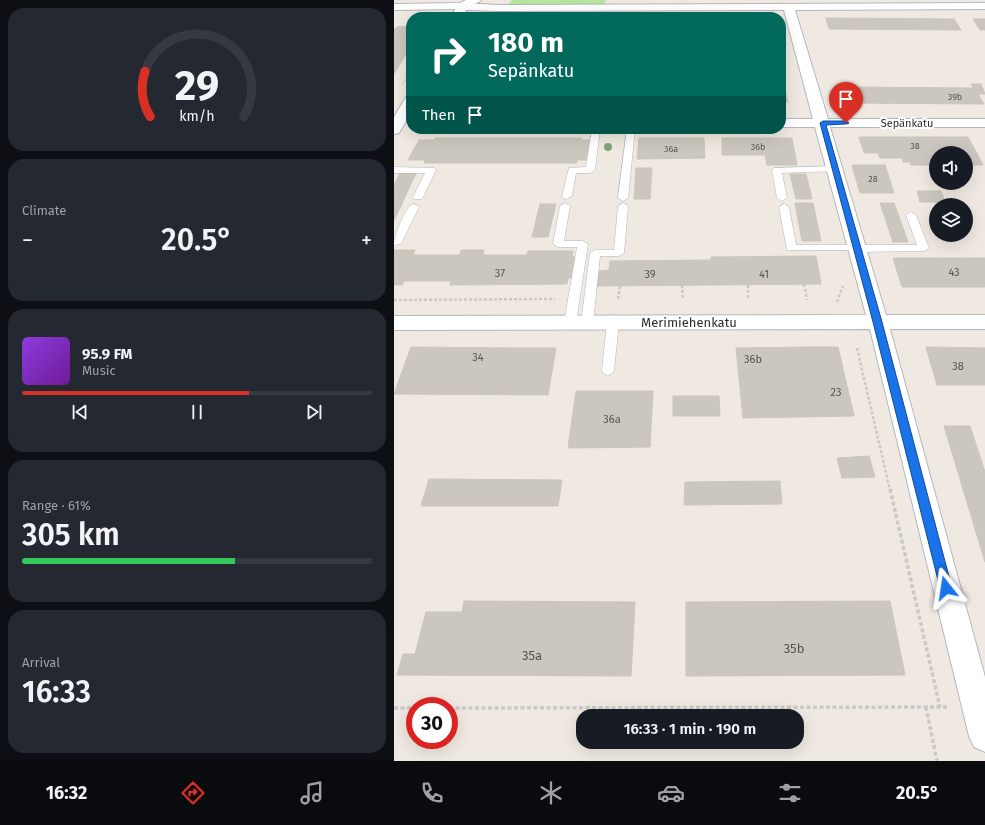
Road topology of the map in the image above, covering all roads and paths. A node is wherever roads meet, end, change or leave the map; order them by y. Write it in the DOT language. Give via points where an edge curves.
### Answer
graph roads {
  1 [pos="475,0"];
  2 [pos="985,6"];
  3 [pos="394,7"];
  4 [pos="789,8"];
  5 [pos="460,12"];
  6 [pos="406,110"];
  7 [pos="786,123"];
  8 [pos="823,123"];
  9 [pos="985,123"];
  10 [pos="399,125"];
  11 [pos="595,134"];
  12 [pos="630,134"];
  13 [pos="835,169"];
  14 [pos="394,170"];
  15 [pos="911,215"];
  16 [pos="394,242"];
  17 [pos="857,248"];
  18 [pos="804,284"];
  19 [pos="682,285"];
  20 [pos="748,285"];
  21 [pos="620,286"];
  22 [pos="618,300"];
  23 [pos="683,300"];
  24 [pos="748,300"];
  25 [pos="807,300"];
  26 [pos="613,322"];
  27 [pos="878,322"];
  28 [pos="985,322"];
  29 [pos="394,323"];
  30 [pos="579,323"];
  31 [pos="857,348"];
  32 [pos="608,370"];
  33 [pos="926,707"];
  34 [pos="940,707"];
  35 [pos="394,708"];
  36 [pos="406,708"];
  37 [pos="458,708"];
  38 [pos="978,708"];
  39 [pos="985,736"];
  40 [pos="937,761"];
  1 -- 5 [label="street"];
  2 -- 4 [label="street"];
  3 -- 5 [label="street"];
  4 -- 5 [label="street" via="498,8"];
  4 -- 8 [label="street"];
  6 -- 10 [label="street"];
  7 -- 8 [label="street, Sepänkatu"];
  8 -- 9 [label="street, Sepänkatu"];
  8 -- 13 [label="street"];
  11 -- 30 [label="lane" via="590,170 572,170 558,244 583,244"];
  12 -- 30 [label="lane" via="619,253 595,253"];
  13 -- 17 [label="street"];
  13 -- 17 [label="lane" via="777,170 791,248"];
  14 -- 16 [label="lane" via="431,170 397,242"];
  15 -- 17 [label="lane" via="924,248"];
  17 -- 27 [label="street"];
  18 -- 25 [label="path"];
  19 -- 23 [label="path"];
  20 -- 24 [label="path"];
  21 -- 22 [label="path"];
  26 -- 27 [label="street, Merimiehenkatu"];
  26 -- 30 [label="street, Merimiehenkatu"];
  26 -- 32 [label="lane"];
  27 -- 28 [label="street, Merimiehenkatu"];
  27 -- 38 [label="street"];
  29 -- 30 [label="street, Merimiehenkatu"];
  31 -- 34 [label="path"];
  33 -- 34 [label="path"];
  33 -- 37 [label="path"];
  33 -- 40 [label="path"];
  34 -- 38 [label="path"];
  35 -- 36 [label="path"];
  38 -- 39 [label="street"];
}
